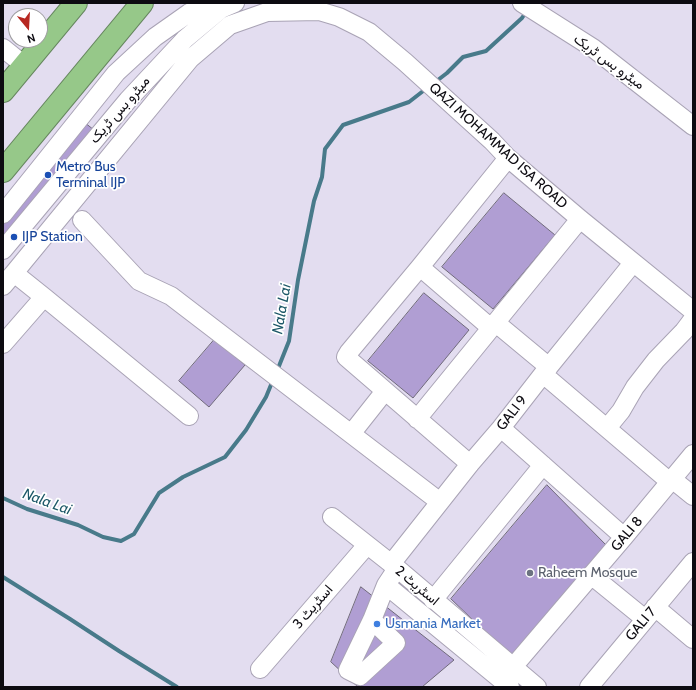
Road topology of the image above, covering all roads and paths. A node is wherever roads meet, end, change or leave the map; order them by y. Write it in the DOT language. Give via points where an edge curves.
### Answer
graph roads {
  1 [pos="76,3"];
  2 [pos="142,3"];
  3 [pos="208,3"];
  4 [pos="236,3"];
  5 [pos="522,3"];
  6 [pos="3,48"];
  7 [pos="24,65"];
  8 [pos="3,91"];
  9 [pos="693,126"];
  10 [pos="508,158"];
  11 [pos="3,171"];
  12 [pos="3,214"];
  13 [pos="580,219"];
  14 [pos="82,220"];
  15 [pos="3,250"];
  16 [pos="633,262"];
  17 [pos="420,267"];
  18 [pos="9,280"];
  19 [pos="44,297"];
  20 [pos="693,312"];
  21 [pos="693,319"];
  22 [pos="493,325"];
  23 [pos="3,344"];
  24 [pos="546,370"];
  25 [pos="385,391"];
  26 [pos="189,416"];
  27 [pos="417,419"];
  28 [pos="501,428"];
  29 [pos="606,428"];
  30 [pos="351,434"];
  31 [pos="693,454"];
  32 [pos="470,464"];
  33 [pos="543,465"];
  34 [pos="671,480"];
  35 [pos="693,496"];
  36 [pos="440,502"];
  37 [pos="332,516"];
  38 [pos="624,537"];
  39 [pos="366,545"];
  40 [pos="693,562"];
  41 [pos="394,567"];
  42 [pos="591,575"];
  43 [pos="386,585"];
  44 [pos="433,600"];
  45 [pos="650,613"];
  46 [pos="372,620"];
  47 [pos="693,639"];
  48 [pos="513,667"];
  49 [pos="260,668"];
  50 [pos="510,687"];
  51 [pos="537,687"];
  52 [pos="589,687"];
  1 -- 7 [label="highway"];
  2 -- 11 [label="highway"];
  3 -- 12 [label="street, میٹرو بس ٹریک" via="155,37 116,72"];
  4 -- 15 [label="street, میٹرو بس ٹریک" via="221,9 184,39 128,100"];
  5 -- 9 [label="street, میٹرو بس ٹریک" via="594,48"];
  6 -- 7 [label="street"];
  7 -- 8 [label="highway"];
  10 -- 13 [label="street, QAZI MOHAMMAD ISA ROAD"];
  10 -- 17 [label="street"];
  10 -- 18 [label="street, QAZI MOHAMMAD ISA ROAD" via="369,32 339,16 319,11 267,12 230,25 190,59"];
  13 -- 16 [label="street, QAZI MOHAMMAD ISA ROAD"];
  13 -- 22 [label="street"];
  14 -- 30 [label="street" via="139,281 170,296"];
  16 -- 20 [label="street, QAZI MOHAMMAD ISA ROAD"];
  16 -- 24 [label="street, GALI 9"];
  17 -- 22 [label="street"];
  17 -- 25 [label="street" via="346,357"];
  18 -- 19 [label="street"];
  19 -- 23 [label="street"];
  19 -- 26 [label="street"];
  21 -- 29 [label="street" via="656,360 635,387 621,411"];
  22 -- 24 [label="street"];
  22 -- 27 [label="street"];
  24 -- 28 [label="street, GALI 9"];
  24 -- 29 [label="street"];
  25 -- 27 [label="street"];
  25 -- 30 [label="street"];
  27 -- 32 [label="street"];
  28 -- 32 [label="street, GALI 9"];
  28 -- 33 [label="street"];
  29 -- 34 [label="street"];
  30 -- 36 [label="street"];
  31 -- 34 [label="street, GALI 8"];
  32 -- 36 [label="street, GALI 9"];
  33 -- 38 [label="street"];
  33 -- 44 [label="street"];
  34 -- 35 [label="street"];
  34 -- 38 [label="street, GALI 8"];
  36 -- 41 [label="street, GALI 9"];
  37 -- 39 [label="street, اسٹریٹ 2"];
  38 -- 42 [label="street, GALI 8"];
  39 -- 41 [label="street, اسٹریٹ 2"];
  39 -- 49 [label="street, اسٹریٹ 3"];
  40 -- 45 [label="street, GALI 7"];
  41 -- 43 [label="street, GALI 9"];
  41 -- 44 [label="street, اسٹریٹ 2"];
  42 -- 45 [label="street"];
  42 -- 48 [label="street, GALI 8"];
  43 -- 46 [label="street, GALI 9"];
  43 -- 50 [label="street"];
  44 -- 48 [label="street, اسٹریٹ 2"];
  45 -- 47 [label="street"];
  45 -- 52 [label="street, GALI 7"];
  48 -- 51 [label="street, اسٹریٹ 2"];
}
